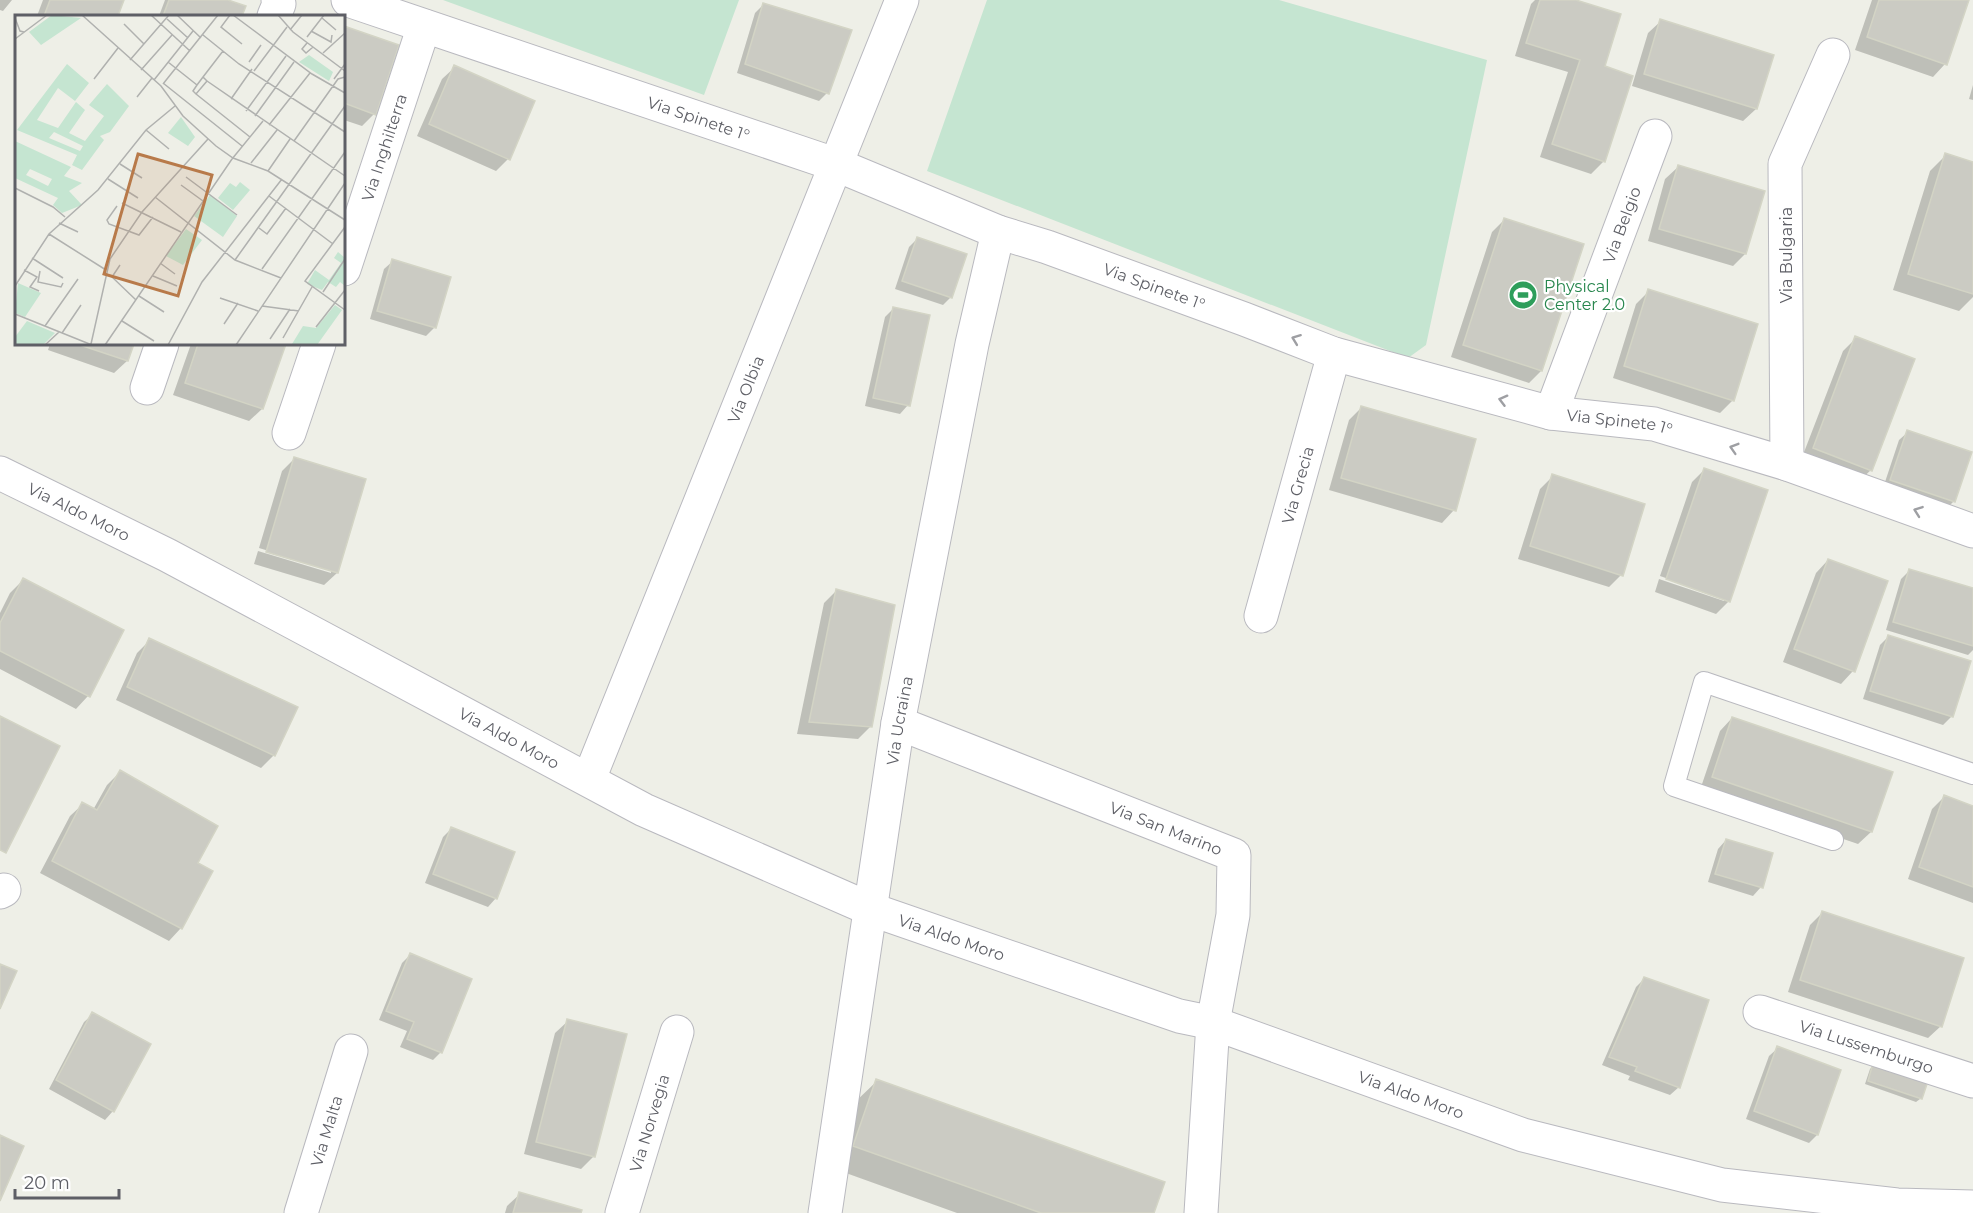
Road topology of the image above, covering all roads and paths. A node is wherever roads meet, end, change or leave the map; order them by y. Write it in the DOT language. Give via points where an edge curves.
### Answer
graph roads {
  1 [pos="278,0"];
  2 [pos="348,0"];
  3 [pos="902,0"];
  4 [pos="274,15"];
  5 [pos="424,26"];
  6 [pos="1833,55"];
  7 [pos="1655,136"];
  8 [pos="837,165"];
  9 [pos="998,232"];
  10 [pos="345,266"];
  11 [pos="162,345"];
  12 [pos="319,345"];
  13 [pos="1334,354"];
  14 [pos="147,388"];
  15 [pos="1551,414"];
  16 [pos="289,433"];
  17 [pos="1787,464"];
  18 [pos="0,473"];
  19 [pos="1973,531"];
  20 [pos="1261,616"];
  21 [pos="898,723"];
  22 [pos="1973,774"];
  23 [pos="589,779"];
  24 [pos="1833,840"];
  25 [pos="870,909"];
  26 [pos="1760,1012"];
  27 [pos="1213,1023"];
  28 [pos="677,1032"];
  29 [pos="351,1051"];
  30 [pos="1973,1081"];
  31 [pos="1973,1207"];
  32 [pos="1896,1209"];
  33 [pos="302,1213"];
  34 [pos="622,1213"];
  35 [pos="825,1213"];
  36 [pos="1201,1213"];
  1 -- 4 [label="street"];
  2 -- 5 [label="street, Via Spinete 1°"];
  3 -- 8 [label="street, Via Olbia"];
  5 -- 8 [label="street, Via Spinete 1°"];
  5 -- 10 [label="street, Via Inghilterra"];
  6 -- 17 [label="street, Via Bulgaria" via="1785,164"];
  7 -- 15 [label="street, Via Belgio"];
  8 -- 9 [label="street, Via Spinete 1°"];
  8 -- 23 [label="street, Via Olbia"];
  13 -- 9 [label="street, Via Spinete 1°, one-way"];
  9 -- 21 [label="street, Via Ucraina" via="972,344"];
  11 -- 14 [label="street"];
  12 -- 16 [label="street"];
  15 -- 13 [label="street, Via Spinete 1°, one-way"];
  13 -- 20 [label="street, Via Grecia"];
  17 -- 15 [label="street, Via Spinete 1°, one-way" via="1654,424"];
  19 -- 17 [label="street, Via Spinete 1°, one-way"];
  18 -- 23 [label="street, Via Aldo Moro" via="167,555"];
  21 -- 25 [label="street, Via Ucraina"];
  21 -- 27 [label="street, Via San Marino" via="1234,855 1233,915"];
  22 -- 24 [label="lane" via="1704,682 1674,786"];
  23 -- 25 [label="street, Via Aldo Moro" via="644,810"];
  25 -- 27 [label="street, Via Aldo Moro" via="1179,1016"];
  25 -- 35 [label="street, Via Ucraina"];
  26 -- 30 [label="street, Via Lussemburgo"];
  27 -- 32 [label="street, Via Aldo Moro" via="1523,1135 1722,1185"];
  27 -- 36 [label="street, Via San Marino"];
  28 -- 34 [label="street, Via Norvegia"];
  29 -- 33 [label="street, Via Malta"];
  31 -- 32 [label="street, Via Aldo Moro"];
}
